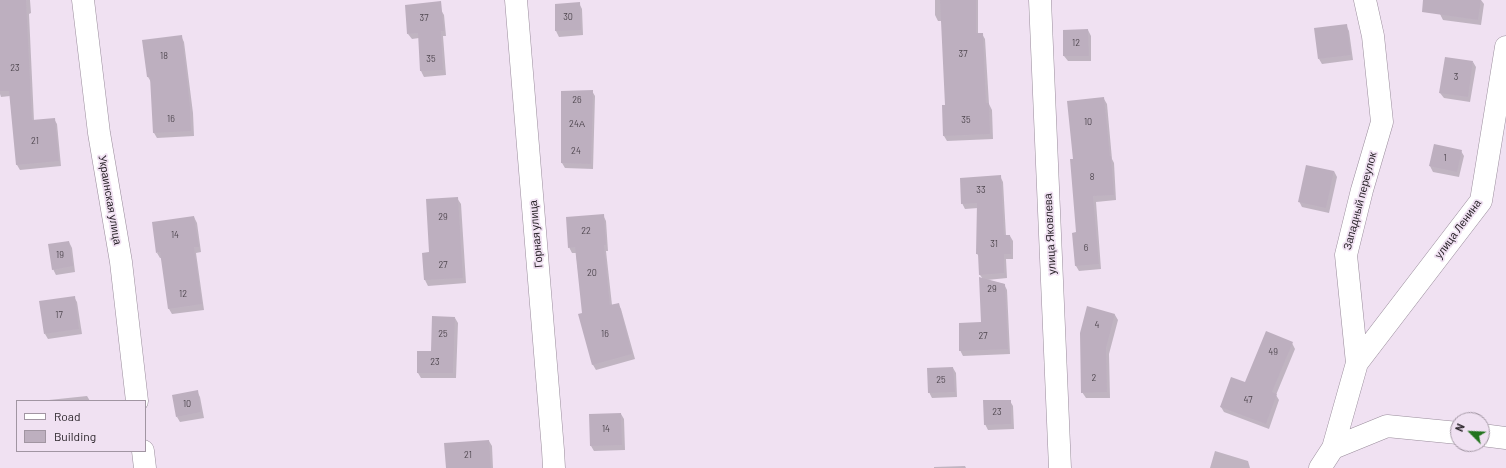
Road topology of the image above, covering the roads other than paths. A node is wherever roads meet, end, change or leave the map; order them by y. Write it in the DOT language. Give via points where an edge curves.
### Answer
graph roads {
  1 [pos="83,0"];
  2 [pos="516,0"];
  3 [pos="1040,0"];
  4 [pos="1365,0"];
  5 [pos="1506,47"];
  6 [pos="1357,363"];
  7 [pos="137,400"];
  8 [pos="1450,432"];
  9 [pos="1490,436"];
  10 [pos="1506,438"];
  11 [pos="1333,448"];
  12 [pos="143,452"];
  13 [pos="145,468"];
  14 [pos="554,468"];
  15 [pos="1060,468"];
  16 [pos="1320,468"];
  1 -- 7 [label="street, Украинская улица" via="99,133 121,262"];
  2 -- 14 [label="street, Горная улица"];
  3 -- 15 [label="street, улица Яковлева"];
  4 -- 6 [label="street, Западный переулок" via="1382,122 1346,255"];
  5 -- 6 [label="street, улица Ленина" via="1481,201"];
  6 -- 11 [label="street, Западный переулок"];
  8 -- 11 [label="street" via="1387,426"];
  9 -- 10 [label="street"];
  11 -- 16 [label="street, Западный переулок"];
  12 -- 13 [label="street"];
}
